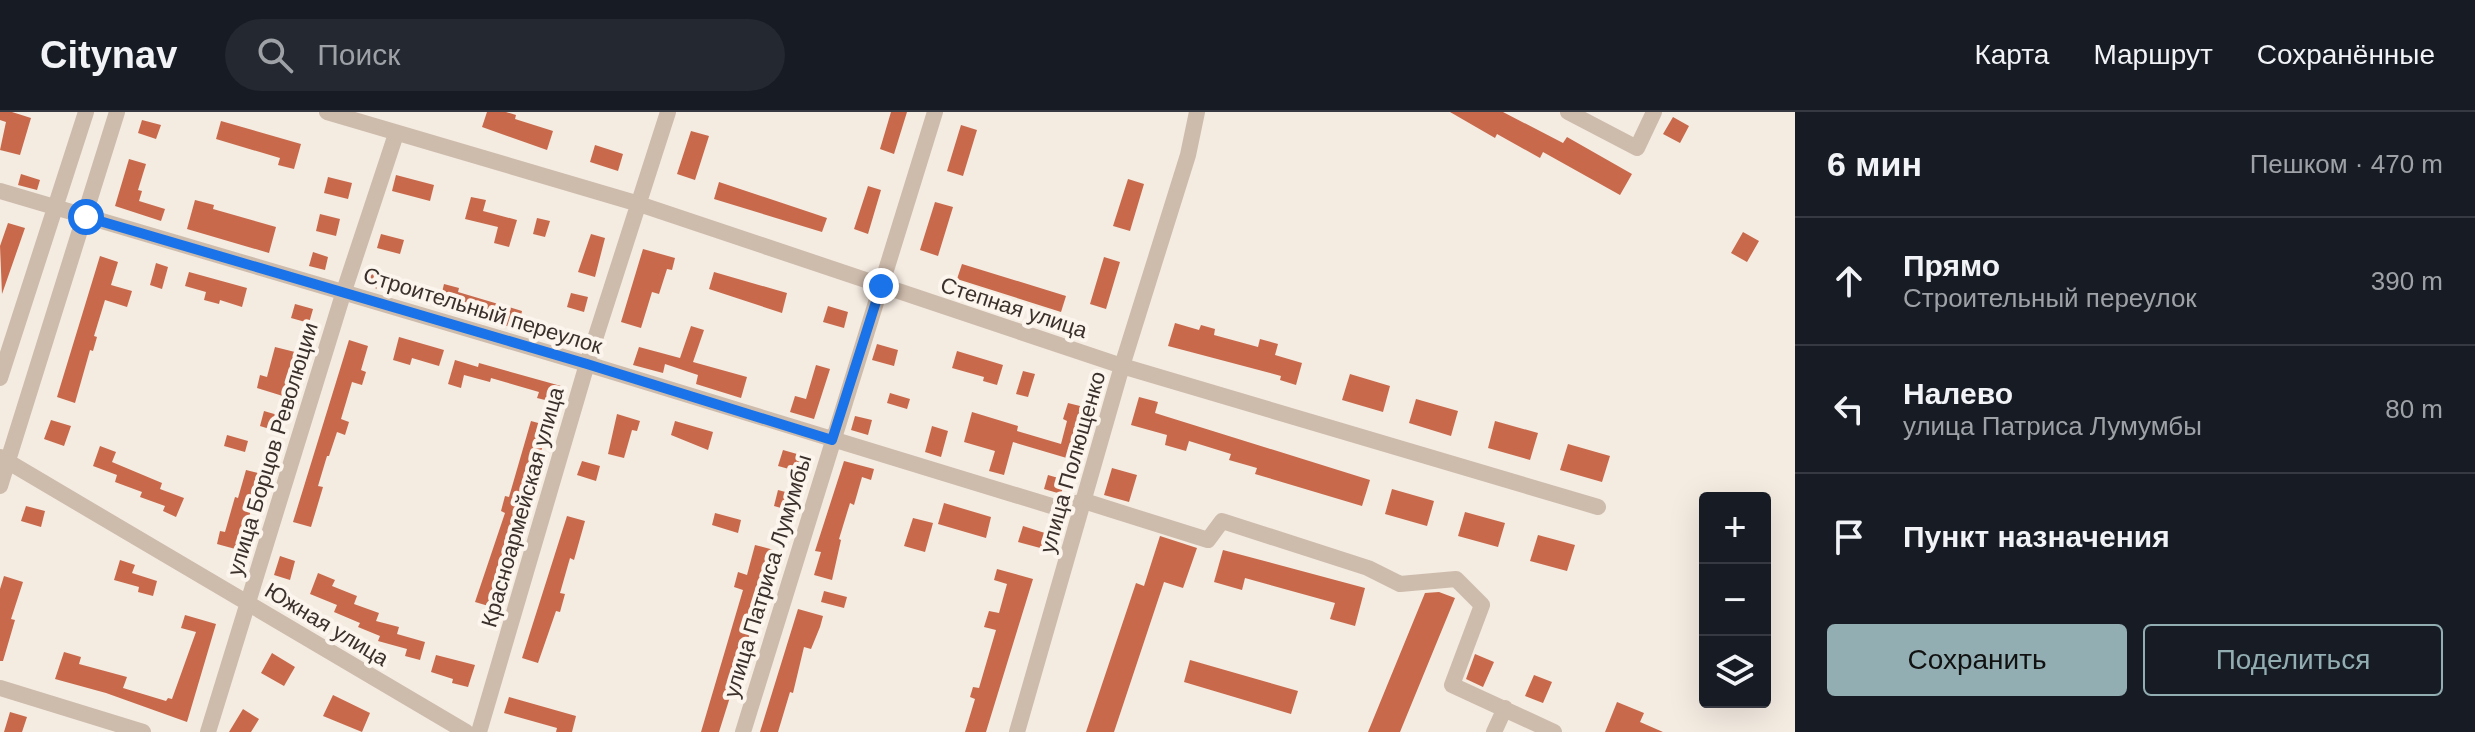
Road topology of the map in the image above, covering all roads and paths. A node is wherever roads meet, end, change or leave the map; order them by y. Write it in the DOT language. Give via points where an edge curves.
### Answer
graph roads {
  1 [pos="86,112"];
  2 [pos="117,112"];
  3 [pos="327,112"];
  4 [pos="668,112"];
  5 [pos="935,112"];
  6 [pos="1197,112"];
  7 [pos="1568,112"];
  8 [pos="1654,112"];
  9 [pos="396,134"];
  10 [pos="0,191"];
  11 [pos="639,204"];
  12 [pos="55,207"];
  13 [pos="86,217"];
  14 [pos="881,286"];
  15 [pos="344,291"];
  16 [pos="587,364"];
  17 [pos="1122,366"];
  18 [pos="0,378"];
  19 [pos="832,440"];
  20 [pos="4,459"];
  21 [pos="0,486"];
  22 [pos="1084,501"];
  23 [pos="1598,507"];
  24 [pos="248,603"];
  25 [pos="0,688"];
  26 [pos="1505,708"];
  27 [pos="143,732"];
  28 [pos="208,732"];
  29 [pos="466,732"];
  30 [pos="479,732"];
  31 [pos="743,732"];
  32 [pos="1017,732"];
  33 [pos="1494,732"];
  34 [pos="1554,732"];
  1 -- 12 [label="street"];
  2 -- 13 [label="street"];
  3 -- 9 [label="street, Степная улица"];
  4 -- 11 [label="street, Красноармейская улица"];
  5 -- 14 [label="street, улица Патриса Лумумбы"];
  6 -- 17 [label="street, улица Полющенко"];
  7 -- 8 [label="street" via="1637,148"];
  9 -- 11 [label="street, Степная улица"];
  9 -- 15 [label="street, улица Борцов Революции"];
  10 -- 12 [label="street, Строительный переулок"];
  11 -- 14 [label="street, Степная улица"];
  11 -- 16 [label="street, Красноармейская улица"];
  12 -- 13 [label="street, Строительный переулок"];
  12 -- 18 [label="street"];
  13 -- 15 [label="street, Строительный переулок"];
  13 -- 20 [label="street"];
  14 -- 17 [label="street, Степная улица"];
  14 -- 19 [label="street, улица Патриса Лумумбы"];
  15 -- 16 [label="street, Строительный переулок"];
  15 -- 24 [label="street, улица Борцов Революции"];
  16 -- 19 [label="street, Строительный переулок"];
  16 -- 30 [label="street, Красноармейская улица"];
  17 -- 22 [label="street, улица Полющенко"];
  17 -- 23 [label="street, Степная улица"];
  19 -- 22 [label="street, Строительный переулок" via="1058,508"];
  19 -- 31 [label="street, улица Патриса Лумумбы"];
  20 -- 21 [label="street"];
  20 -- 24 [label="street, Южная улица"];
  22 -- 26 [label="street, Строительный переулок" via="1208,540 1222,521 1368,568 1400,584 1456,579 1482,605 1452,685"];
  22 -- 32 [label="street, улица Полющенко"];
  24 -- 28 [label="street, улица Борцов Революции"];
  24 -- 29 [label="street, Южная улица"];
  25 -- 27 [label="street"];
  26 -- 33 [label="street"];
  26 -- 34 [label="street, Строительный переулок"];
}
